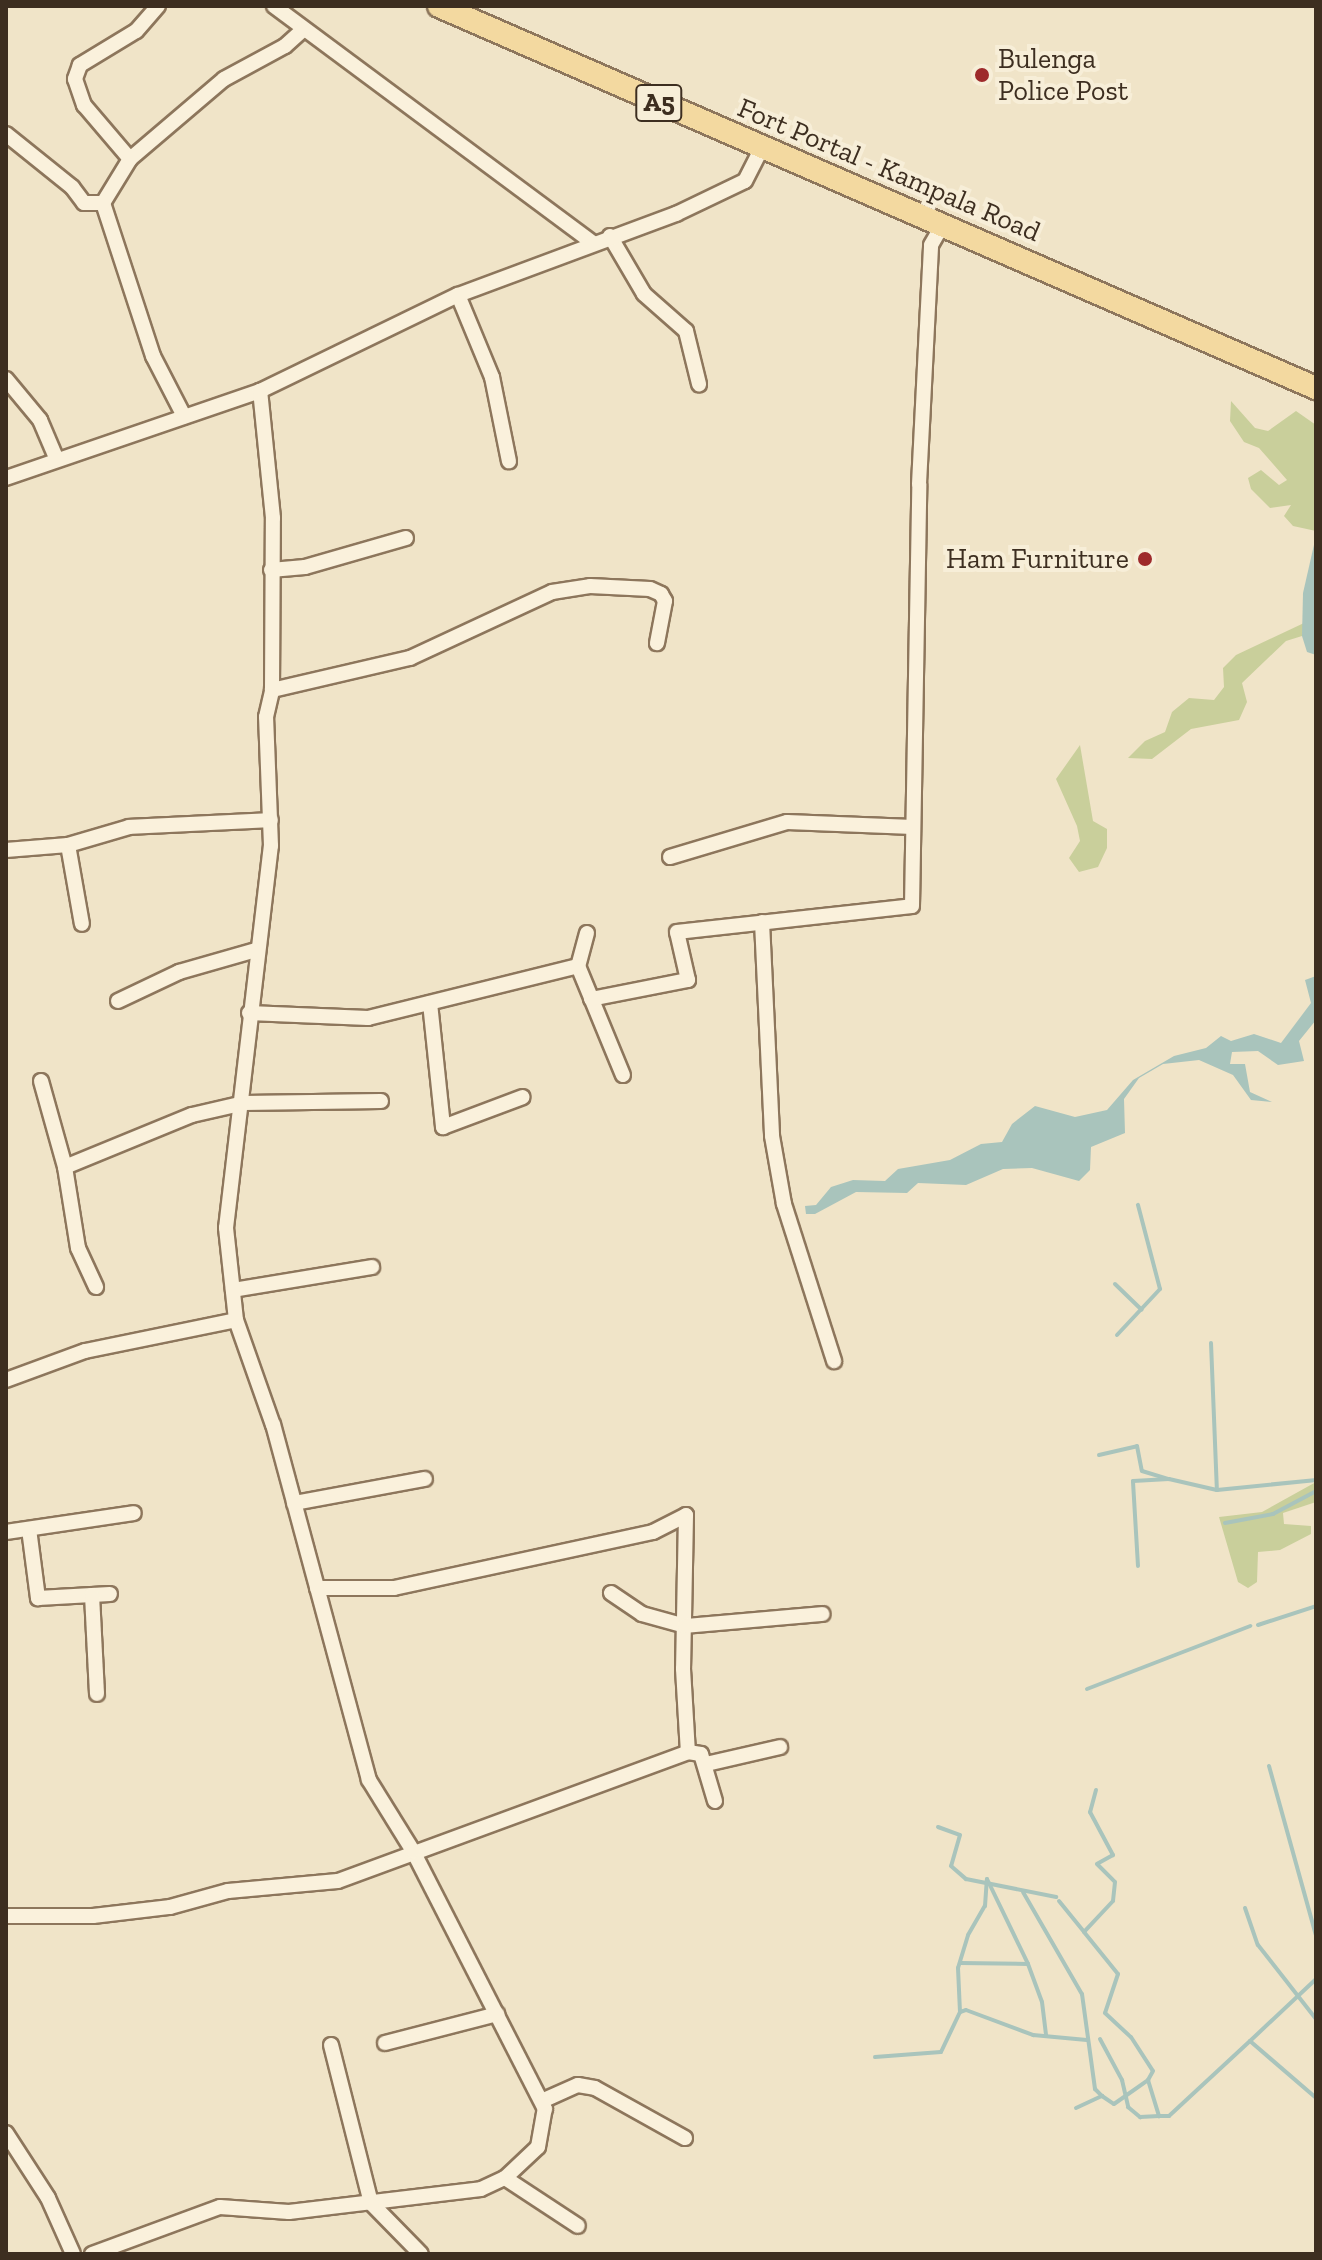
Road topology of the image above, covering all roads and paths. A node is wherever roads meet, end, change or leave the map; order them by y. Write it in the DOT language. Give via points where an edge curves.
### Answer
graph roads {
  1 [pos="158,6"];
  2 [pos="274,6"];
  3 [pos="439,6"];
  4 [pos="304,29"];
  5 [pos="6,134"];
  6 [pos="762,148"];
  7 [pos="130,159"];
  8 [pos="103,203"];
  9 [pos="943,224"];
  10 [pos="610,236"];
  11 [pos="592,242"];
  12 [pos="458,295"];
  13 [pos="6,379"];
  14 [pos="699,384"];
  15 [pos="1316,388"];
  16 [pos="260,391"];
  17 [pos="184,416"];
  18 [pos="57,460"];
  19 [pos="509,461"];
  20 [pos="6,478"];
  21 [pos="406,538"];
  22 [pos="271,570"];
  23 [pos="657,643"];
  24 [pos="272,690"];
  25 [pos="271,820"];
  26 [pos="913,827"];
  27 [pos="68,845"];
  28 [pos="6,850"];
  29 [pos="670,857"];
  30 [pos="762,922"];
  31 [pos="82,924"];
  32 [pos="587,933"];
  33 [pos="256,950"];
  34 [pos="578,966"];
  35 [pos="591,999"];
  36 [pos="118,1001"];
  37 [pos="430,1003"];
  38 [pos="249,1013"];
  39 [pos="623,1075"];
  40 [pos="41,1081"];
  41 [pos="523,1097"];
  42 [pos="381,1101"];
  43 [pos="244,1103"];
  44 [pos="65,1167"];
  45 [pos="372,1267"];
  46 [pos="96,1287"];
  47 [pos="233,1290"];
  48 [pos="236,1320"];
  49 [pos="834,1361"];
  50 [pos="6,1380"];
  51 [pos="425,1479"];
  52 [pos="294,1503"];
  53 [pos="134,1513"];
  54 [pos="29,1529"];
  55 [pos="6,1532"];
  56 [pos="317,1588"];
  57 [pos="611,1593"];
  58 [pos="110,1594"];
  59 [pos="92,1595"];
  60 [pos="822,1614"];
  61 [pos="685,1626"];
  62 [pos="97,1694"];
  63 [pos="780,1747"];
  64 [pos="688,1752"];
  65 [pos="706,1764"];
  66 [pos="715,1801"];
  67 [pos="413,1851"];
  68 [pos="6,1916"];
  69 [pos="497,2014"];
  70 [pos="385,2043"];
  71 [pos="331,2045"];
  72 [pos="544,2100"];
  73 [pos="6,2133"];
  74 [pos="685,2138"];
  75 [pos="505,2178"];
  76 [pos="371,2203"];
  77 [pos="578,2226"];
  78 [pos="73,2254"];
  79 [pos="92,2254"];
  80 [pos="421,2254"];
  1 -- 7 [label="street" via="136,31 76,71 84,105"];
  2 -- 4 [label="street"];
  3 -- 6 [label="main road, Fort Portal - Kampala Road / A5"];
  4 -- 7 [label="street" via="285,46 213,87"];
  4 -- 11 [label="street"];
  5 -- 8 [label="street" via="72,187 84,203"];
  6 -- 9 [label="main road, Fort Portal - Kampala Road / A5"];
  6 -- 10 [label="street" via="745,181 676,214"];
  7 -- 8 [label="street"];
  8 -- 17 [label="street" via="153,356"];
  9 -- 15 [label="main road, Fort Portal - Kampala Road / A5"];
  9 -- 26 [label="street" via="931,245 919,484"];
  10 -- 11 [label="street"];
  10 -- 14 [label="street" via="644,294 686,331"];
  11 -- 12 [label="street"];
  12 -- 16 [label="street"];
  12 -- 19 [label="street" via="492,377"];
  13 -- 18 [label="street" via="40,420"];
  16 -- 17 [label="street"];
  16 -- 22 [label="street" via="273,518"];
  17 -- 18 [label="street"];
  18 -- 20 [label="street"];
  21 -- 22 [label="street" via="305,567"];
  22 -- 24 [label="street"];
  23 -- 24 [label="street" via="665,601 661,594 590,586 552,592 410,658"];
  24 -- 25 [label="street" via="266,717"];
  25 -- 27 [label="street" via="129,827"];
  25 -- 33 [label="street"];
  26 -- 29 [label="street" via="787,822"];
  26 -- 30 [label="street" via="912,906"];
  27 -- 28 [label="street"];
  27 -- 31 [label="street"];
  30 -- 35 [label="street" via="677,932 688,980"];
  30 -- 49 [label="street" via="772,1136 784,1204"];
  32 -- 34 [label="street"];
  33 -- 36 [label="street" via="179,972"];
  33 -- 38 [label="street"];
  34 -- 35 [label="street"];
  34 -- 37 [label="street"];
  35 -- 39 [label="street"];
  37 -- 38 [label="street" via="368,1018"];
  37 -- 41 [label="street" via="443,1127"];
  38 -- 43 [label="street"];
  40 -- 44 [label="street"];
  42 -- 43 [label="street"];
  43 -- 44 [label="street" via="192,1115"];
  43 -- 47 [label="street" via="226,1228"];
  44 -- 46 [label="street" via="78,1248"];
  45 -- 47 [label="street"];
  47 -- 48 [label="street"];
  48 -- 50 [label="street" via="85,1351"];
  48 -- 52 [label="street"];
  51 -- 52 [label="street"];
  52 -- 56 [label="street"];
  53 -- 54 [label="street"];
  54 -- 55 [label="street"];
  54 -- 59 [label="street" via="38,1598"];
  56 -- 61 [label="street" via="394,1588 653,1532 686,1515"];
  56 -- 67 [label="street" via="369,1780"];
  57 -- 61 [label="street" via="642,1614"];
  58 -- 59 [label="street"];
  59 -- 62 [label="street"];
  60 -- 61 [label="street"];
  61 -- 64 [label="street"];
  63 -- 65 [label="street"];
  64 -- 65 [label="street" via="701,1754"];
  64 -- 67 [label="street"];
  65 -- 66 [label="street"];
  67 -- 68 [label="street" via="338,1881 228,1891 170,1907 93,1916"];
  67 -- 69 [label="street"];
  69 -- 70 [label="street"];
  69 -- 72 [label="street"];
  71 -- 76 [label="street"];
  72 -- 74 [label="street" via="578,2085 595,2088"];
  72 -- 75 [label="street" via="538,2147"];
  73 -- 78 [label="street" via="48,2198"];
  75 -- 76 [label="street" via="481,2189"];
  75 -- 77 [label="street"];
  76 -- 79 [label="street" via="289,2212 220,2207"];
  76 -- 80 [label="street"];
}
